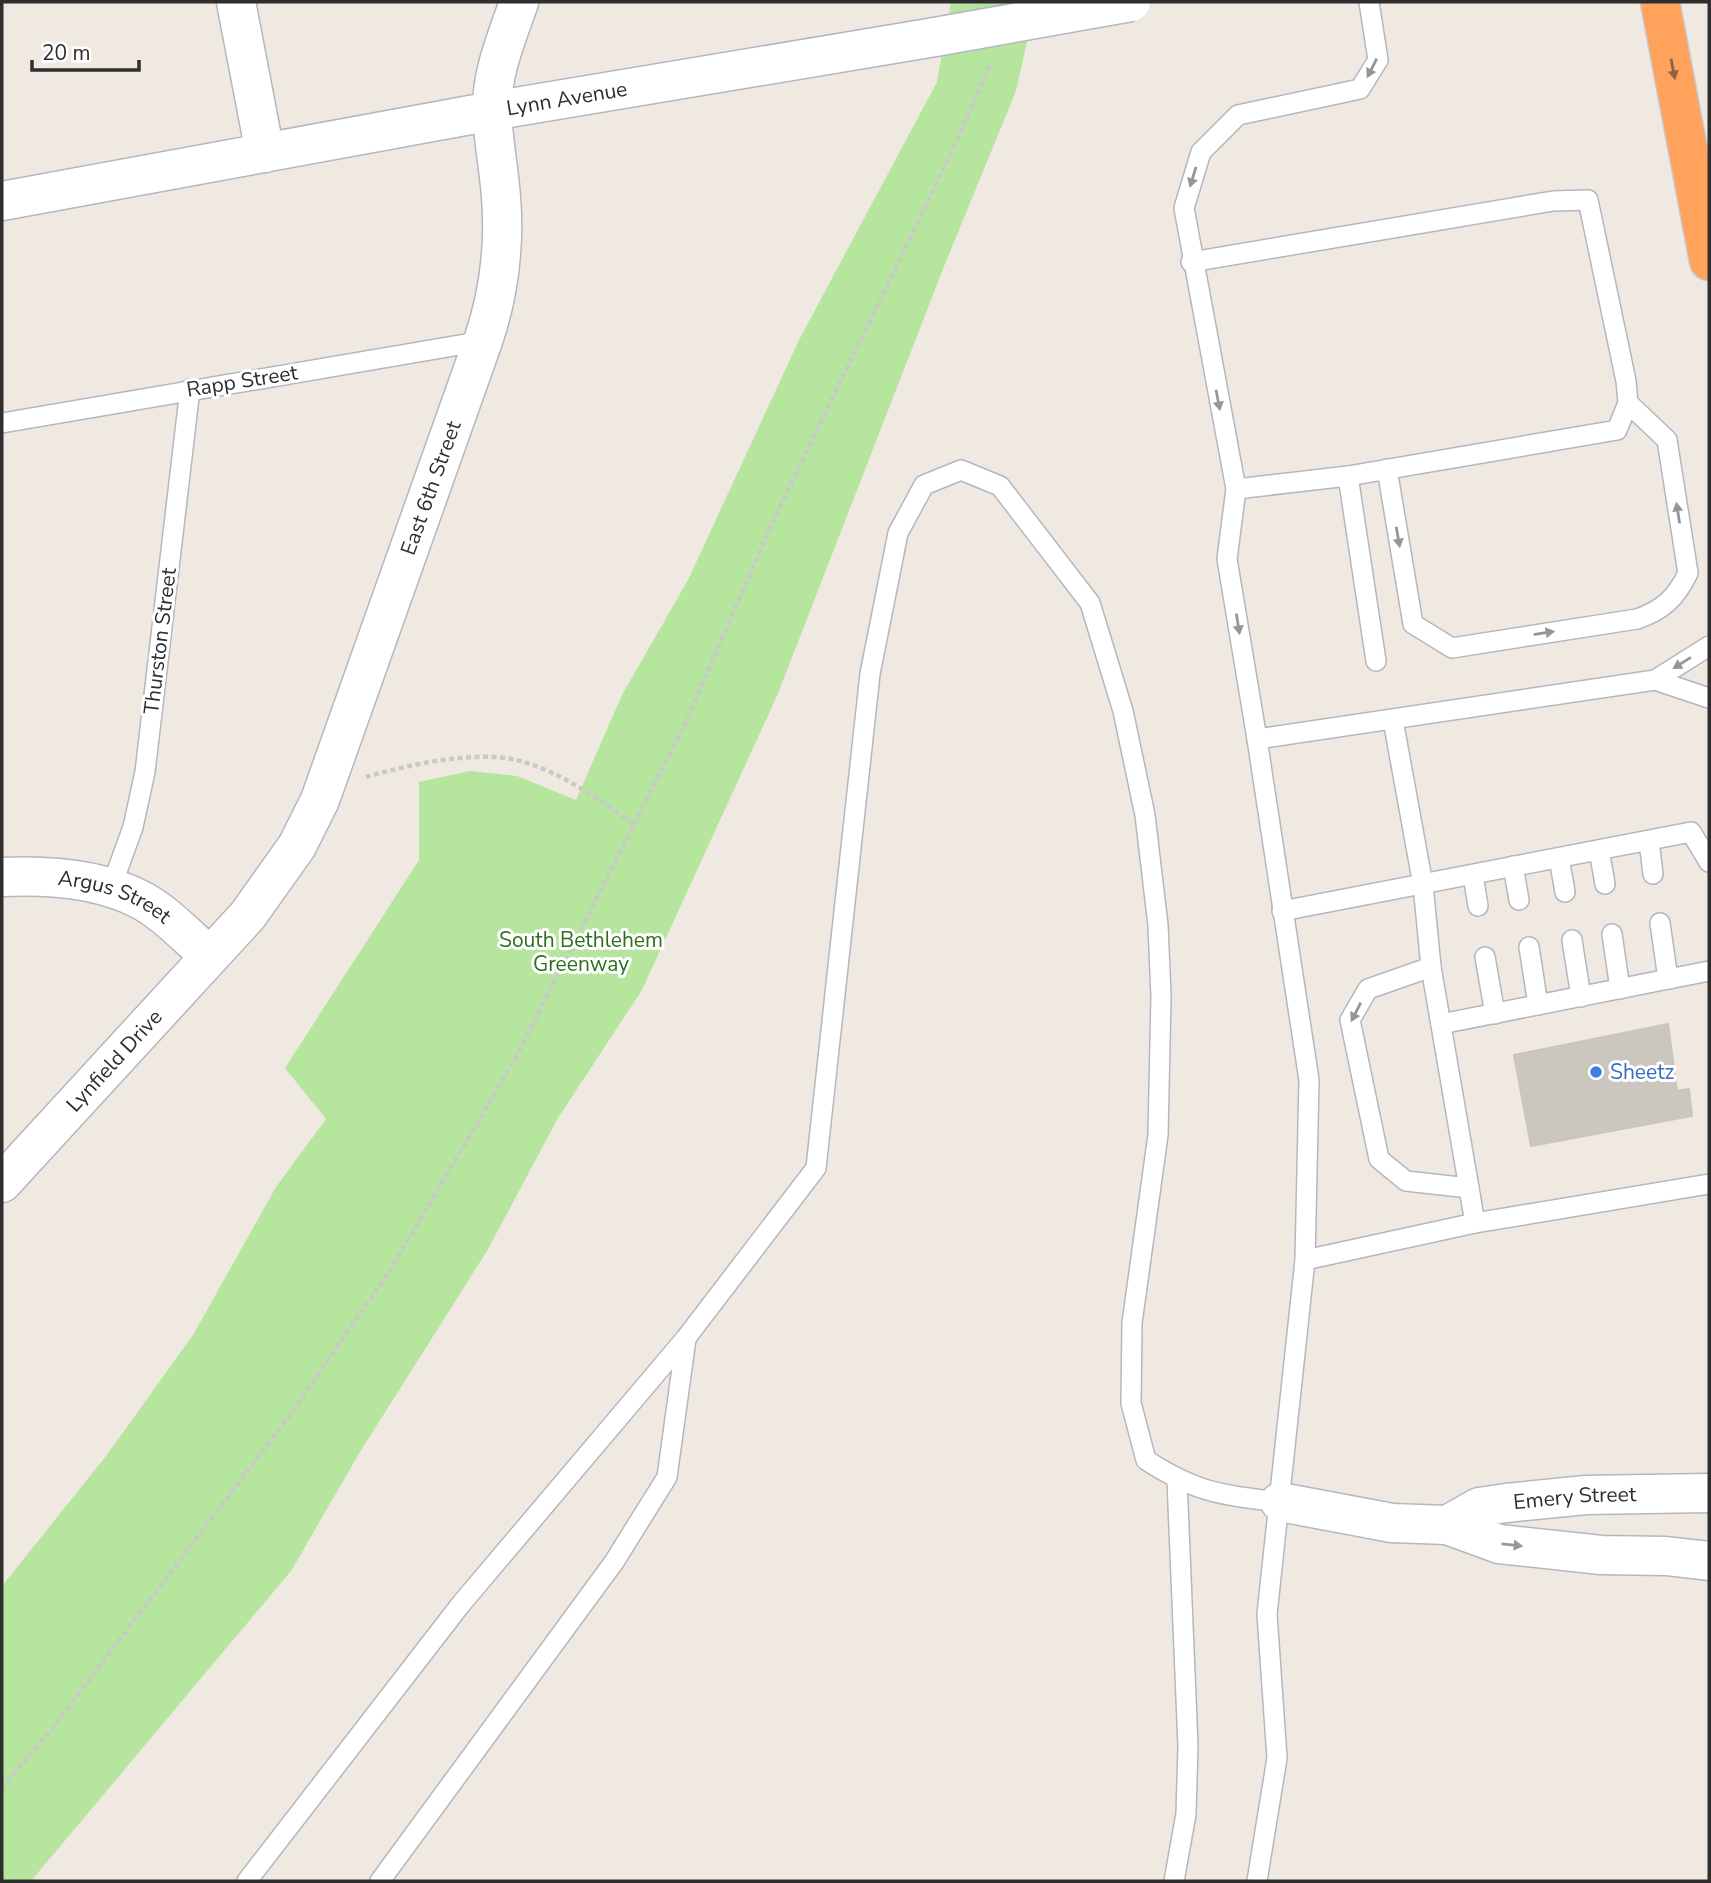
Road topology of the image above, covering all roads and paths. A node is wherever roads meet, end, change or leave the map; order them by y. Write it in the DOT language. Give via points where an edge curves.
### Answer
graph roads {
  1 [pos="236,2"];
  2 [pos="519,2"];
  3 [pos="1131,2"];
  4 [pos="1369,2"];
  5 [pos="1660,2"];
  6 [pos="995,50"];
  7 [pos="492,111"];
  8 [pos="265,153"];
  9 [pos="2,201"];
  10 [pos="1709,261"];
  11 [pos="1191,262"];
  12 [pos="483,341"];
  13 [pos="190,390"];
  14 [pos="1628,403"];
  15 [pos="2,423"];
  16 [pos="1387,470"];
  17 [pos="1348,475"];
  18 [pos="1236,489"];
  19 [pos="1709,646"];
  20 [pos="1376,661"];
  21 [pos="1655,680"];
  22 [pos="1709,698"];
  23 [pos="1393,720"];
  24 [pos="1257,739"];
  25 [pos="329,776"];
  26 [pos="634,824"];
  27 [pos="1649,841"];
  28 [pos="1599,850"];
  29 [pos="1559,858"];
  30 [pos="1709,862"];
  31 [pos="1513,866"];
  32 [pos="1653,874"];
  33 [pos="1473,875"];
  34 [pos="2,877"];
  35 [pos="1605,884"];
  36 [pos="1423,885"];
  37 [pos="111,888"];
  38 [pos="1565,892"];
  39 [pos="1519,900"];
  40 [pos="1478,906"];
  41 [pos="1282,911"];
  42 [pos="1660,923"];
  43 [pos="1612,933"];
  44 [pos="1572,940"];
  45 [pos="218,947"];
  46 [pos="1528,947"];
  47 [pos="1485,957"];
  48 [pos="1431,967"];
  49 [pos="1709,971"];
  50 [pos="1668,979"];
  51 [pos="1620,989"];
  52 [pos="1581,997"];
  53 [pos="1538,1005"];
  54 [pos="1495,1014"];
  55 [pos="1441,1024"];
  56 [pos="2,1183"];
  57 [pos="1709,1184"];
  58 [pos="1469,1188"];
  59 [pos="1475,1223"];
  60 [pos="1305,1260"];
  61 [pos="686,1338"];
  62 [pos="1177,1480"];
  63 [pos="1709,1493"];
  64 [pos="1280,1502"];
  65 [pos="1447,1525"];
  66 [pos="1709,1561"];
  67 [pos="2,1788"];
  68 [pos="247,1881"];
  69 [pos="380,1881"];
  70 [pos="1174,1881"];
  71 [pos="1257,1881"];
  1 -- 8 [label="street"];
  2 -- 7 [label="street, East 6th Street" via="498,65"];
  3 -- 7 [label="street, Lynn Avenue, bridge"];
  4 -- 11 [label="lane, one-way" via="1378,60 1360,89 1238,115 1201,152 1184,208"];
  5 -- 10 [label="highway, one-way"];
  6 -- 26 [label="path" via="946,164 773,521 686,722"];
  7 -- 8 [label="street, Lynn Avenue"];
  7 -- 12 [label="street, East 6th Street" via="502,248 497,294"];
  8 -- 9 [label="street, Lynn Avenue"];
  11 -- 14 [label="lane" via="1553,201 1588,200"];
  11 -- 18 [label="lane, one-way"];
  12 -- 13 [label="lane, Rapp Street"];
  12 -- 25 [label="street, East 6th Street"];
  13 -- 15 [label="lane, Rapp Street"];
  13 -- 37 [label="lane, Thurston Street" via="145,772 133,827"];
  14 -- 16 [label="lane" via="1618,430"];
  16 -- 14 [label="lane, one-way" via="1413,624 1429,636 1452,648 1637,619 1658,612 1678,593 1688,573 1667,440"];
  16 -- 17 [label="lane"];
  17 -- 18 [label="lane"];
  17 -- 20 [label="lane"];
  18 -- 24 [label="lane, one-way" via="1227,559"];
  19 -- 21 [label="lane, one-way"];
  21 -- 22 [label="lane"];
  21 -- 23 [label="lane"];
  23 -- 24 [label="lane"];
  23 -- 36 [label="lane"];
  24 -- 41 [label="lane"];
  25 -- 26 [label="path" via="358,779 430,762 515,760 592,794"];
  25 -- 45 [label="street, East 6th Street" via="298,846 268,890"];
  26 -- 67 [label="path" via="514,1061 389,1272 287,1419"];
  27 -- 28 [label="lane"];
  27 -- 30 [label="lane" via="1691,832"];
  27 -- 32 [label="lane"];
  28 -- 29 [label="lane"];
  28 -- 35 [label="lane"];
  29 -- 31 [label="lane"];
  29 -- 38 [label="lane"];
  31 -- 33 [label="lane"];
  31 -- 39 [label="lane"];
  33 -- 36 [label="lane"];
  33 -- 40 [label="lane"];
  34 -- 37 [label="street, Argus Street" via="47,877"];
  36 -- 41 [label="lane"];
  36 -- 48 [label="lane"];
  37 -- 45 [label="street, Argus Street" via="140,899"];
  41 -- 60 [label="lane" via="1309,1080"];
  42 -- 50 [label="lane"];
  43 -- 51 [label="lane"];
  44 -- 52 [label="lane"];
  45 -- 56 [label="street, Lynfield Drive"];
  46 -- 53 [label="lane"];
  47 -- 54 [label="lane"];
  48 -- 55 [label="lane"];
  48 -- 58 [label="lane, one-way" via="1368,989 1350,1020 1379,1159 1406,1181"];
  49 -- 50 [label="lane"];
  50 -- 51 [label="lane"];
  51 -- 52 [label="lane"];
  52 -- 53 [label="lane"];
  53 -- 54 [label="lane"];
  54 -- 55 [label="lane"];
  55 -- 58 [label="lane"];
  57 -- 59 [label="lane"];
  58 -- 59 [label="lane"];
  59 -- 60 [label="lane"];
  60 -- 64 [label="lane"];
  61 -- 62 [label="lane" via="816,1168 870,674 898,533 924,485 961,470 1000,486 1090,603 1126,724 1145,815 1161,996 1158,1135 1132,1323 1131,1403 1146,1460"];
  61 -- 68 [label="lane" via="461,1604"];
  61 -- 69 [label="lane" via="667,1478 614,1562"];
  62 -- 64 [label="lane" via="1215,1495"];
  62 -- 70 [label="lane" via="1188,1746 1186,1814"];
  63 -- 65 [label="street, Emery Street" via="1586,1495 1506,1503 1479,1507"];
  64 -- 65 [label="street, Emery Street" via="1392,1522"];
  64 -- 71 [label="lane" via="1267,1614 1277,1758"];
  65 -- 66 [label="street, Emery Street, one-way" via="1499,1544"];
}
